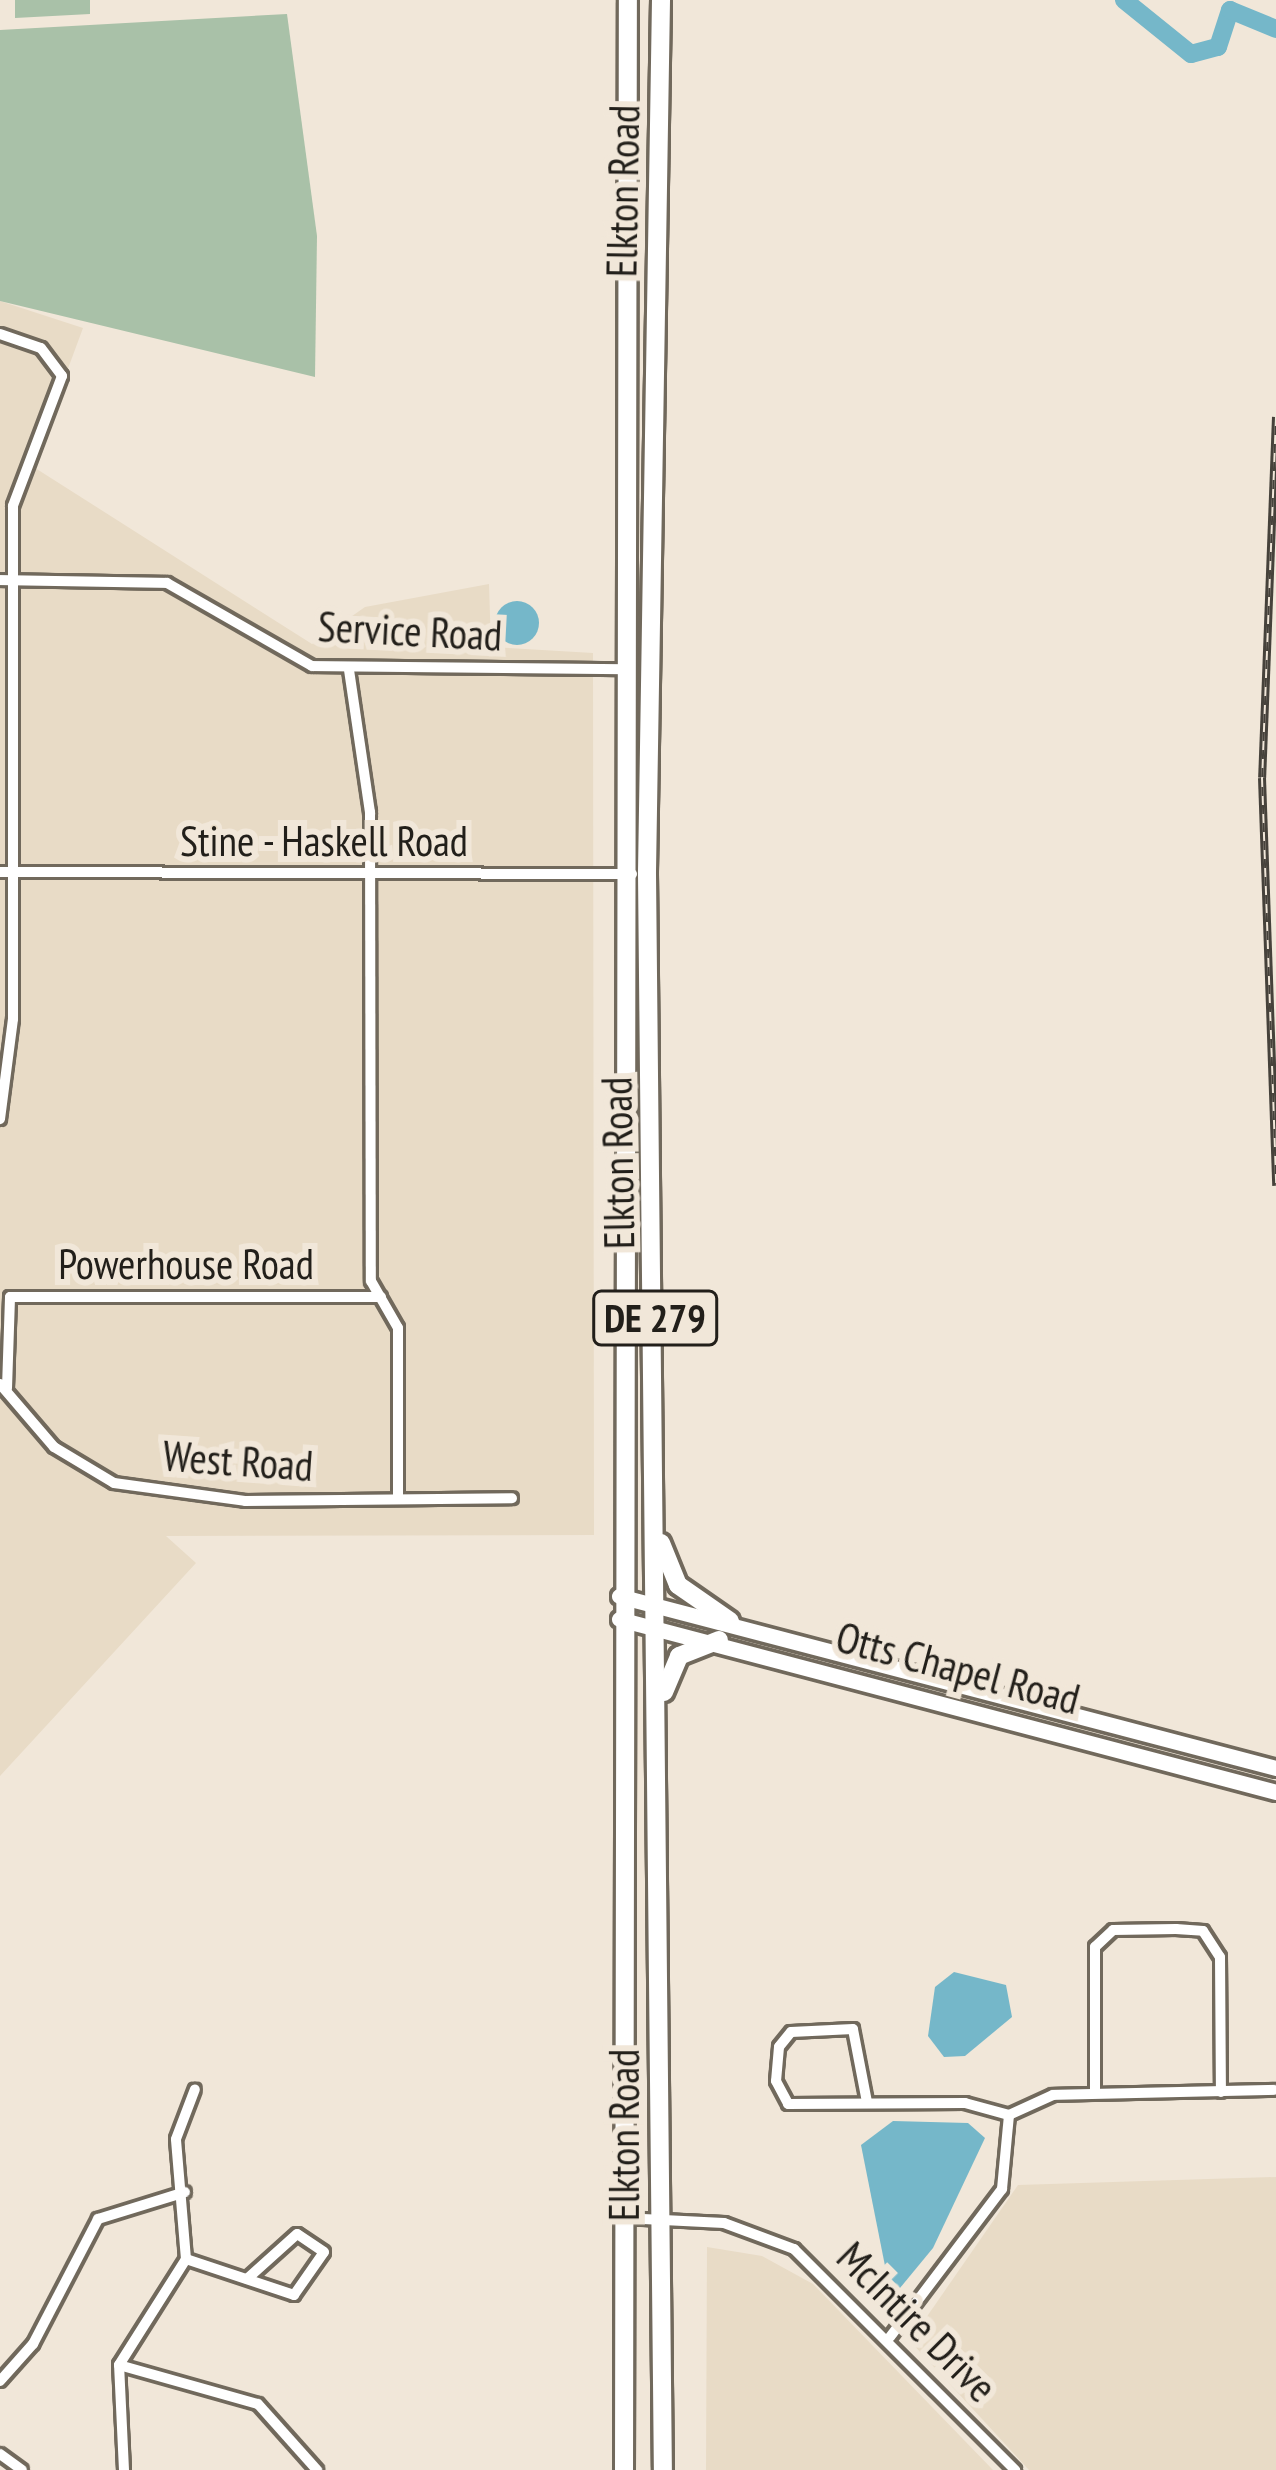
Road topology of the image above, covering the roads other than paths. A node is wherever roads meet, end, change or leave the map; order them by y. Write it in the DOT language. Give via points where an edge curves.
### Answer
graph roads {
  1 [pos="628,0"];
  2 [pos="661,0"];
  3 [pos="0,334"];
  4 [pos="4,580"];
  5 [pos="621,669"];
  6 [pos="350,670"];
  7 [pos="6,872"];
  8 [pos="369,872"];
  9 [pos="620,874"];
  10 [pos="646,874"];
  11 [pos="3,1095"];
  12 [pos="0,1119"];
  13 [pos="381,1297"];
  14 [pos="3,1386"];
  15 [pos="512,1498"];
  16 [pos="398,1499"];
  17 [pos="656,1525"];
  18 [pos="619,1596"];
  19 [pos="656,1614"];
  20 [pos="619,1619"];
  21 [pos="730,1621"];
  22 [pos="719,1640"];
  23 [pos="658,1714"];
  24 [pos="1276,1768"];
  25 [pos="1276,1792"];
  26 [pos="194,2090"];
  27 [pos="1274,2090"];
  28 [pos="1096,2092"];
  29 [pos="1221,2092"];
  30 [pos="867,2102"];
  31 [pos="1009,2115"];
  32 [pos="184,2192"];
  33 [pos="660,2217"];
  34 [pos="620,2218"];
  35 [pos="185,2259"];
  36 [pos="247,2279"];
  37 [pos="890,2337"];
  38 [pos="119,2365"];
  39 [pos="0,2381"];
  40 [pos="0,2454"];
  41 [pos="22,2470"];
  42 [pos="124,2470"];
  43 [pos="317,2470"];
  44 [pos="624,2470"];
  45 [pos="663,2470"];
  46 [pos="1016,2470"];
  1 -- 5 [label="main road, Elkton Road / DE 279"];
  2 -- 10 [label="main road, Elkton Road / DE 279"];
  3 -- 4 [label="street" via="41,348 62,376 13,506"];
  4 -- 6 [label="street, Service Road" via="167,584 296,658"];
  4 -- 7 [label="street"];
  5 -- 6 [label="street, Service Road"];
  5 -- 9 [label="main road, Elkton Road / DE 279"];
  6 -- 8 [label="street"];
  7 -- 8 [label="street, Stine - Haskell Road"];
  7 -- 11 [label="street"];
  8 -- 9 [label="street, Stine - Haskell Road"];
  8 -- 13 [label="street" via="369,1187"];
  9 -- 10 [label="street, Stine - Haskell Road"];
  9 -- 18 [label="main road, Elkton Road / DE 279"];
  10 -- 17 [label="main road, Elkton Road / DE 279"];
  11 -- 12 [label="street"];
  13 -- 14 [label="street, Powerhouse Road" via="10,1298"];
  13 -- 16 [label="street" via="398,1328"];
  14 -- 16 [label="street, West Road" via="54,1447 114,1483 245,1501"];
  15 -- 16 [label="street, West Road"];
  17 -- 19 [label="main road, Elkton Road / DE 279"];
  17 -- 21 [label="main road" via="678,1585"];
  18 -- 19 [label="main road, Otts Chapel Road"];
  18 -- 20 [label="main road, Elkton Road / DE 279"];
  19 -- 20 [label="main road, Otts Chapel Road"];
  19 -- 21 [label="main road, Otts Chapel Road"];
  19 -- 22 [label="main road, Otts Chapel Road"];
  19 -- 23 [label="main road, Elkton Road / DE 279"];
  20 -- 34 [label="main road, Elkton Road / DE 279"];
  21 -- 24 [label="main road, Otts Chapel Road"];
  22 -- 23 [label="main road" via="675,1660"];
  22 -- 25 [label="main road, Otts Chapel Road"];
  23 -- 33 [label="main road, Elkton Road / DE 279"];
  26 -- 32 [label="street" via="177,2122"];
  27 -- 29 [label="street"];
  28 -- 29 [label="street"];
  28 -- 29 [label="street" via="1095,1947 1113,1930 1176,1929 1203,1931 1220,1958"];
  28 -- 31 [label="street" via="1032,2100"];
  30 -- 30 [label="street" via="788,2104 778,2047 791,2032 853,2029"];
  30 -- 31 [label="street" via="965,2103"];
  31 -- 37 [label="street" via="1001,2189"];
  32 -- 35 [label="street"];
  32 -- 39 [label="street" via="98,2219 33,2344"];
  33 -- 34 [label="street, McIntire Drive"];
  33 -- 37 [label="street, McIntire Drive" via="750,2228 794,2248"];
  33 -- 45 [label="main road, Elkton Road / DE 279"];
  34 -- 44 [label="main road, Elkton Road / DE 279"];
  35 -- 36 [label="street"];
  35 -- 38 [label="street"];
  36 -- 36 [label="street" via="299,2294 324,2252 297,2234"];
  37 -- 46 [label="street, McIntire Drive"];
  38 -- 42 [label="street"];
  38 -- 43 [label="street" via="258,2404"];
  40 -- 41 [label="street"];
}
